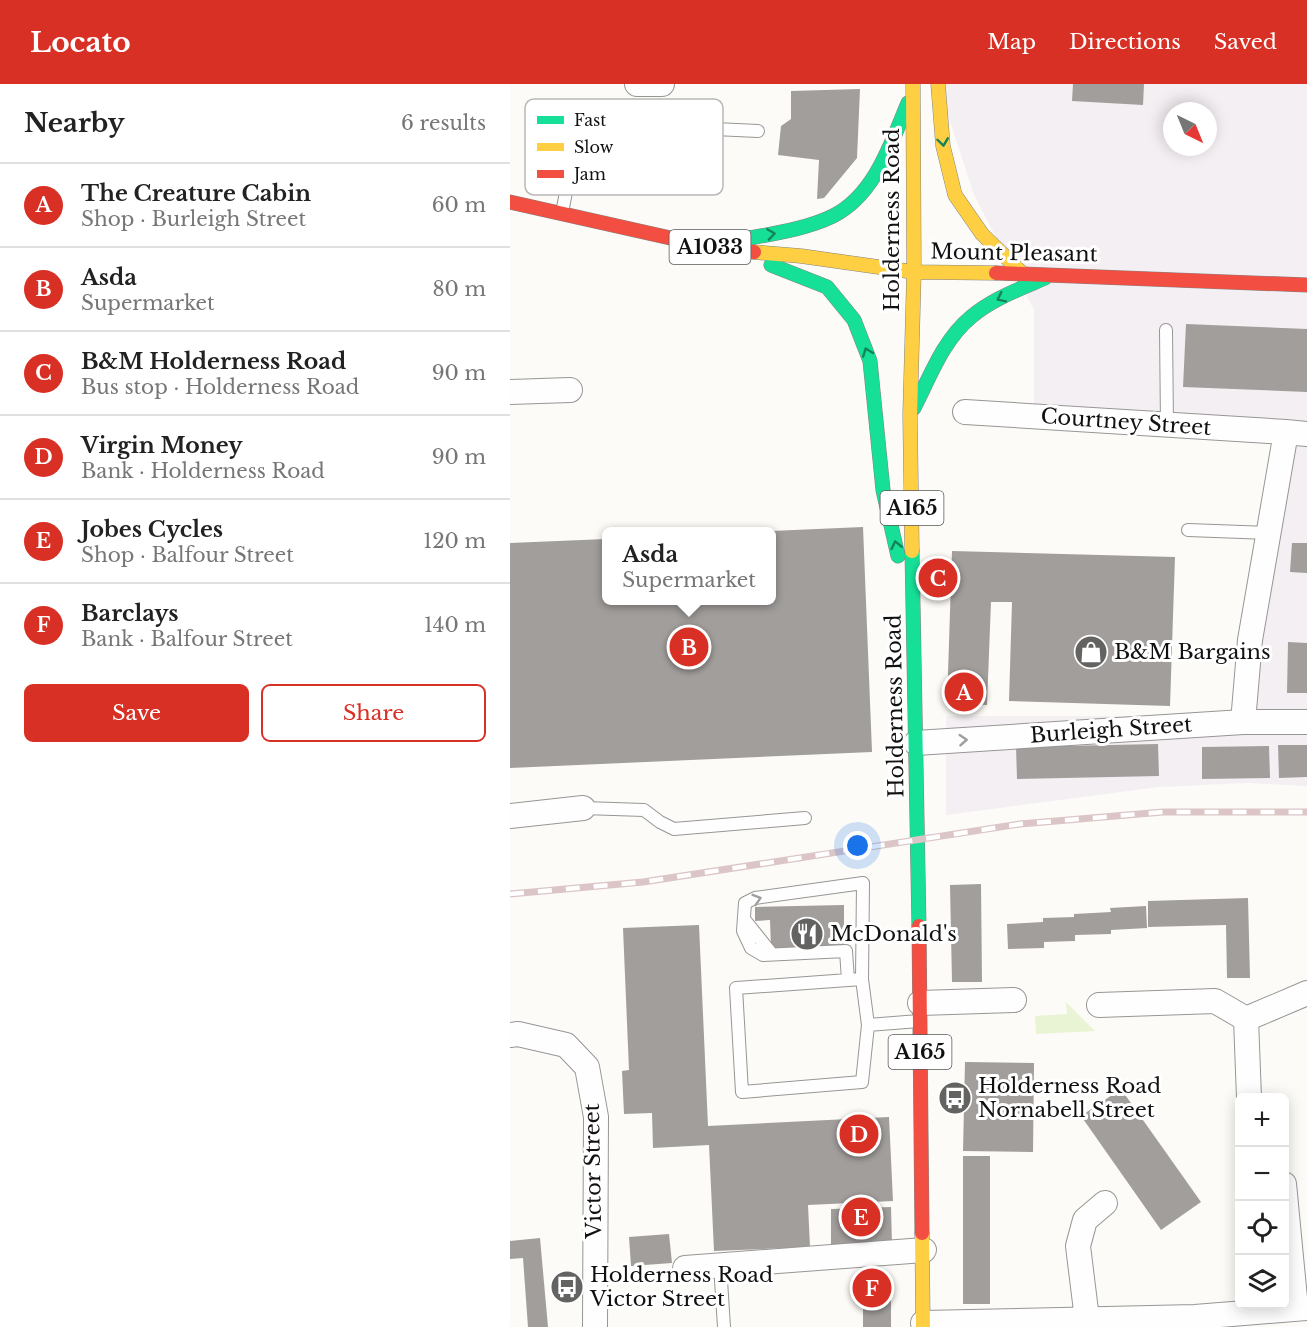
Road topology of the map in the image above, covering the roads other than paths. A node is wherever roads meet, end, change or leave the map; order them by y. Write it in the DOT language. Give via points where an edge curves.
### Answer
graph roads {
  1 [pos="637,84"];
  2 [pos="662,84"];
  3 [pos="938,84"];
  4 [pos="913,89"];
  5 [pos="723,129"];
  6 [pos="758,131"];
  7 [pos="565,195"];
  8 [pos="510,202"];
  9 [pos="561,214"];
  10 [pos="715,248"];
  11 [pos="740,251"];
  12 [pos="914,272"];
  13 [pos="1023,274"];
  14 [pos="1054,274"];
  15 [pos="1307,285"];
  16 [pos="1166,330"];
  17 [pos="570,390"];
  18 [pos="510,392"];
  19 [pos="965,412"];
  20 [pos="910,415"];
  21 [pos="1167,425"];
  22 [pos="1297,433"];
  23 [pos="1188,530"];
  24 [pos="1269,533"];
  25 [pos="914,622"];
  26 [pos="1243,722"];
  27 [pos="1307,722"];
  28 [pos="916,743"];
  29 [pos="583,808"];
  30 [pos="510,816"];
  31 [pos="805,818"];
  32 [pos="862,979"];
  33 [pos="848,980"];
  34 [pos="1307,993"];
  35 [pos="1014,1000"];
  36 [pos="1099,1005"];
  37 [pos="920,1012"];
  38 [pos="1246,1019"];
  39 [pos="868,1025"];
  40 [pos="510,1035"];
  41 [pos="1249,1093"];
  42 [pos="1286,1201"];
  43 [pos="1105,1203"];
  44 [pos="924,1250"];
  45 [pos="720,1265"];
  46 [pos="685,1268"];
  47 [pos="1302,1309"];
  48 [pos="1087,1319"];
  49 [pos="1195,1322"];
  50 [pos="923,1325"];
  51 [pos="595,1327"];
  52 [pos="724,1327"];
  1 -- 2 [label="street"];
  3 -- 13 [label="highway, one-way" via="943,146 955,195 982,234"];
  10 -- 4 [label="highway, one-way" via="836,215 861,195 880,165"];
  4 -- 12 [label="highway, Holderness Road / A165"];
  5 -- 6 [label="lane"];
  7 -- 9 [label="lane"];
  8 -- 9 [label="highway, Mount Pleasant / A1033"];
  9 -- 10 [label="highway, Mount Pleasant / A1033"];
  10 -- 11 [label="highway, Mount Pleasant / A1033"];
  11 -- 12 [label="highway, Mount Pleasant / A1033"];
  25 -- 11 [label="highway, one-way" via="884,490 870,361 854,320 826,287"];
  12 -- 13 [label="highway, Mount Pleasant / A1033"];
  12 -- 20 [label="highway, Holderness Road / A165"];
  13 -- 14 [label="highway, Mount Pleasant / A1033"];
  14 -- 15 [label="highway, Mount Pleasant / A1033"];
  14 -- 20 [label="highway, one-way" via="996,300 969,318 949,342"];
  16 -- 21 [label="lane"];
  17 -- 18 [label="street"];
  19 -- 21 [label="street, Courtney Street"];
  20 -- 25 [label="highway, Holderness Road / A165"];
  21 -- 22 [label="street, Courtney Street"];
  22 -- 24 [label="street, Courtney Street"];
  23 -- 24 [label="lane"];
  24 -- 26 [label="street, Courtney Street" via="1250,640"];
  25 -- 28 [label="highway, Holderness Road / A165"];
  26 -- 27 [label="street, Burleigh Street"];
  28 -- 26 [label="street, Burleigh Street, one-way"];
  28 -- 37 [label="highway, Holderness Road / A165"];
  29 -- 30 [label="street"];
  29 -- 31 [label="lane" via="644,810 674,829"];
  32 -- 33 [label="lane"];
  33 -- 32 [label="lane, one-way" via="846,951 772,954 744,919 745,903 755,898 863,883"];
  32 -- 39 [label="lane"];
  33 -- 39 [label="lane" via="736,988 742,1092 862,1082"];
  34 -- 38 [label="street"];
  35 -- 37 [label="street"];
  36 -- 38 [label="street" via="1215,1001"];
  37 -- 39 [label="lane"];
  37 -- 44 [label="highway, Holderness Road / A165"];
  38 -- 41 [label="street"];
  40 -- 51 [label="street, Victor Street" via="566,1045 587,1067 596,1117"];
  42 -- 47 [label="street"];
  43 -- 48 [label="street" via="1085,1220 1078,1246"];
  44 -- 45 [label="street"];
  44 -- 50 [label="highway, Holderness Road / A165"];
  45 -- 46 [label="street"];
  45 -- 52 [label="lane"];
  47 -- 49 [label="street"];
  48 -- 49 [label="street"];
  48 -- 50 [label="street"];
}
